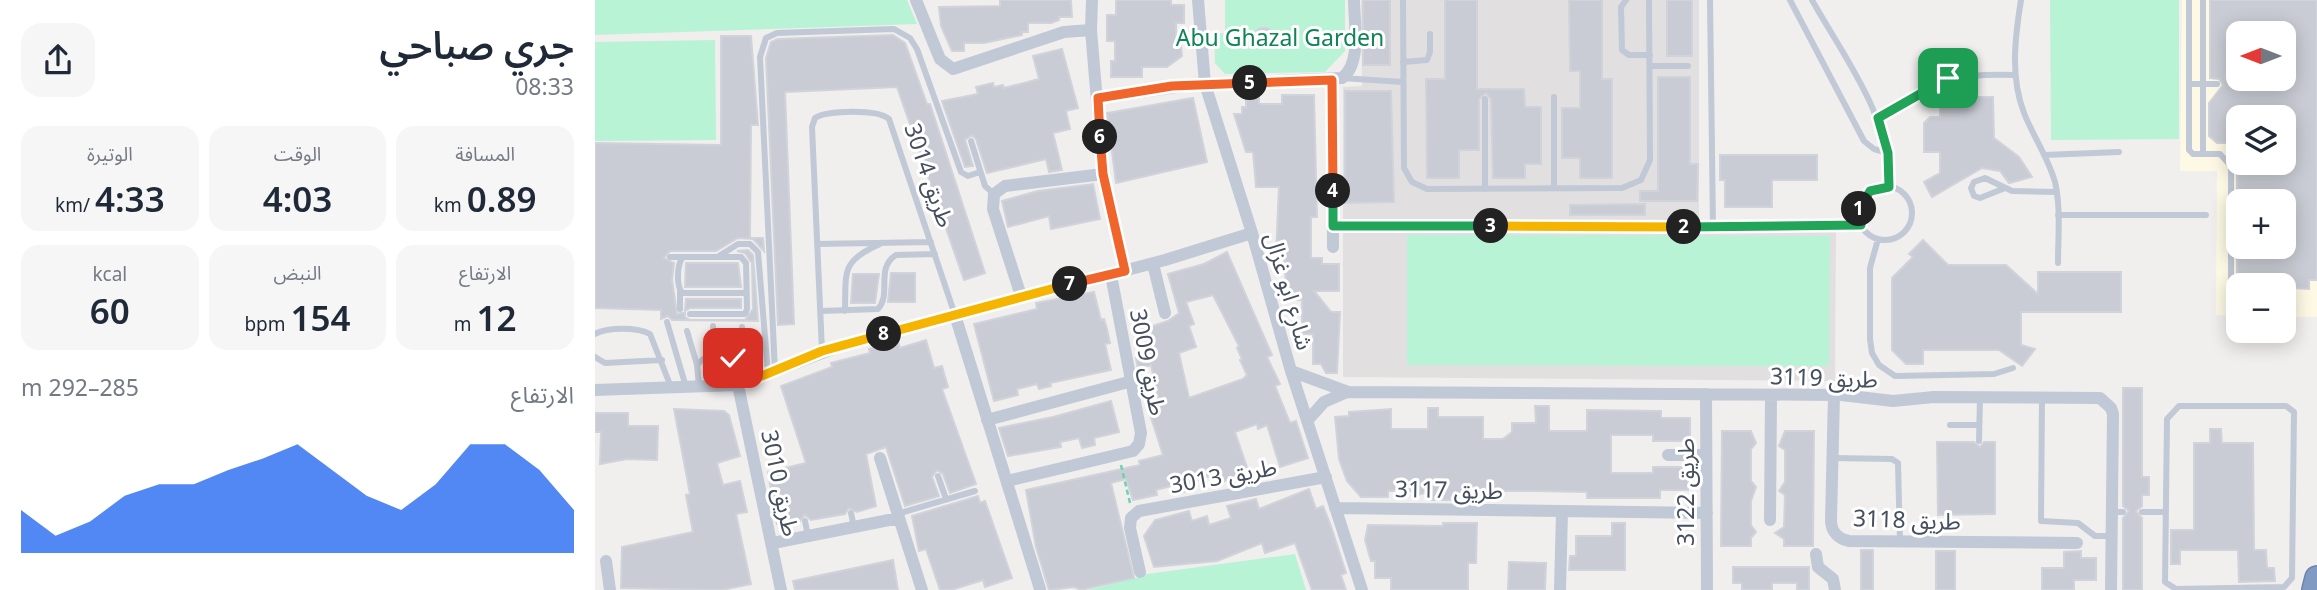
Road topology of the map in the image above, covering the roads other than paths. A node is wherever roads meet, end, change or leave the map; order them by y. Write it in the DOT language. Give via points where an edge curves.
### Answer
graph roads {
  1 [pos="916,0"];
  2 [pos="1092,0"];
  3 [pos="1198,0"];
  4 [pos="1354,0"];
  5 [pos="1403,0"];
  6 [pos="1626,0"];
  7 [pos="1649,0"];
  8 [pos="1710,0"];
  9 [pos="1790,0"];
  10 [pos="1812,0"];
  11 [pos="2021,0"];
  12 [pos="2189,0"];
  13 [pos="2203,0"];
  14 [pos="1091,30"];
  15 [pos="1430,34"];
  16 [pos="1650,55"];
  17 [pos="1403,62"];
  18 [pos="1650,66"];
  19 [pos="1688,66"];
  20 [pos="2015,75"];
  21 [pos="1337,79"];
  22 [pos="1403,82"];
  23 [pos="1205,84"];
  24 [pos="2189,84"];
  25 [pos="2203,84"];
  26 [pos="2217,84"];
  27 [pos="1554,97"];
  28 [pos="1098,98"];
  29 [pos="1485,99"];
  30 [pos="1878,118"];
  31 [pos="971,141"];
  32 [pos="2119,152"];
  33 [pos="1888,153"];
  34 [pos="2203,154"];
  35 [pos="2045,155"];
  36 [pos="980,172"];
  37 [pos="1103,174"];
  38 [pos="1889,187"];
  39 [pos="1554,188"];
  40 [pos="2005,188"];
  41 [pos="1485,189"];
  42 [pos="2057,192"];
  43 [pos="994,194"];
  44 [pos="2058,215"];
  45 [pos="2206,215"];
  46 [pos="1861,225"];
  47 [pos="1333,226"];
  48 [pos="1713,227"];
  49 [pos="1252,233"];
  50 [pos="1878,239"];
  51 [pos="931,242"];
  52 [pos="883,243"];
  53 [pos="817,244"];
  54 [pos="1333,247"];
  55 [pos="935,254"];
  56 [pos="670,257"];
  57 [pos="683,257"];
  58 [pos="717,257"];
  59 [pos="2057,263"];
  60 [pos="1153,264"];
  61 [pos="1125,271"];
  62 [pos="2231,273"];
  63 [pos="1111,275"];
  64 [pos="680,292"];
  65 [pos="746,293"];
  66 [pos="1021,296"];
  67 [pos="680,309"];
  68 [pos="845,311"];
  69 [pos="821,312"];
  70 [pos="1164,313"];
  71 [pos="690,314"];
  72 [pos="955,315"];
  73 [pos="667,322"];
  74 [pos="713,326"];
  75 [pos="742,327"];
  76 [pos="687,331"];
  77 [pos="595,334"];
  78 [pos="822,351"];
  79 [pos="595,357"];
  80 [pos="712,359"];
  81 [pos="662,360"];
  82 [pos="742,360"];
  83 [pos="697,365"];
  84 [pos="2013,368"];
  85 [pos="1291,371"];
  86 [pos="771,373"];
  87 [pos="1132,381"];
  88 [pos="742,383"];
  89 [pos="693,388"];
  90 [pos="671,389"];
  91 [pos="595,390"];
  92 [pos="1348,392"];
  93 [pos="1706,394"];
  94 [pos="1834,395"];
  95 [pos="1771,396"];
  96 [pos="1980,397"];
  97 [pos="2042,397"];
  98 [pos="987,421"];
  99 [pos="1307,421"];
  100 [pos="1950,425"];
  101 [pos="1979,425"];
  102 [pos="1979,441"];
  103 [pos="1668,455"];
  104 [pos="1705,455"];
  105 [pos="880,458"];
  106 [pos="1832,458"];
  107 [pos="938,476"];
  108 [pos="1326,477"];
  109 [pos="1007,481"];
  110 [pos="975,491"];
  111 [pos="946,499"];
  112 [pos="1335,508"];
  113 [pos="1562,512"];
  114 [pos="2142,512"];
  115 [pos="2165,512"];
  116 [pos="851,513"];
  117 [pos="1707,513"];
  118 [pos="898,516"];
  119 [pos="1770,520"];
  120 [pos="805,521"];
  121 [pos="854,527"];
  122 [pos="808,536"];
  123 [pos="2111,536"];
  124 [pos="1900,542"];
  125 [pos="773,543"];
  126 [pos="2077,543"];
  127 [pos="1816,554"];
  128 [pos="607,561"];
  129 [pos="1140,572"];
  130 [pos="2317,578"];
  131 [pos="1040,589"];
  132 [pos="610,590"];
  133 [pos="781,590"];
  134 [pos="922,590"];
  135 [pos="1362,590"];
  136 [pos="1560,590"];
  137 [pos="1707,590"];
  138 [pos="1835,590"];
  139 [pos="2111,590"];
  140 [pos="2314,590"];
  1 -- 14 [label="street" via="940,59 953,69 1064,32"];
  2 -- 14 [label="street"];
  3 -- 23 [label="street, شارع ابو غزال"];
  4 -- 21 [label="street" via="1354,61 1351,71"];
  5 -- 17 [label="lane"];
  6 -- 16 [label="lane" via="1621,7 1622,50 1629,55"];
  7 -- 16 [label="lane"];
  8 -- 48 [label="lane"];
  9 -- 33 [label="lane" via="1864,141"];
  10 -- 30 [label="lane"];
  11 -- 20 [label="lane"];
  12 -- 24 [label="lane"];
  13 -- 25 [label="lane"];
  14 -- 28 [label="street"];
  15 -- 17 [label="lane" via="1427,60"];
  16 -- 18 [label="lane"];
  17 -- 22 [label="lane"];
  18 -- 19 [label="lane"];
  18 -- 39 [label="lane" via="1650,160 1645,176 1622,188"];
  20 -- 30 [label="lane" via="1948,78"];
  20 -- 35 [label="lane" via="2024,113"];
  21 -- 22 [label="lane"];
  21 -- 23 [label="street"];
  21 -- 47 [label="street"];
  22 -- 41 [label="lane" via="1408,178 1427,189"];
  23 -- 28 [label="street"];
  23 -- 49 [label="street, شارع ابو غزال"];
  24 -- 25 [label="lane"];
  24 -- 34 [label="lane" via="2189,150"];
  25 -- 26 [label="lane"];
  25 -- 34 [label="lane"];
  27 -- 39 [label="lane"];
  28 -- 37 [label="street"];
  29 -- 41 [label="lane"];
  30 -- 33 [label="lane"];
  31 -- 36 [label="lane"];
  32 -- 35 [label="lane"];
  33 -- 38 [label="lane"];
  34 -- 62 [label="lane" via="2224,156 2231,166"];
  35 -- 42 [label="lane"];
  36 -- 43 [label="lane" via="986,190"];
  36 -- 86 [label="lane" via="968,176 961,172 917,49 905,34 894,29 777,33 766,38 760,57"];
  37 -- 43 [label="street" via="1005,186"];
  37 -- 61 [label="street"];
  38 -- 46 [label="lane" via="1876,188 1862,201"];
  38 -- 50 [label="lane" via="1906,196 1911,222 1898,237"];
  39 -- 41 [label="lane"];
  40 -- 40 [label="lane" via="1985,177 1971,188 1980,198"];
  40 -- 42 [label="lane"];
  42 -- 44 [label="lane"];
  43 -- 66 [label="street" via="993,209"];
  44 -- 45 [label="lane"];
  44 -- 59 [label="lane"];
  46 -- 48 [label="lane"];
  46 -- 50 [label="lane"];
  47 -- 48 [label="lane"];
  47 -- 54 [label="street"];
  49 -- 60 [label="street"];
  49 -- 85 [label="street, شارع ابو غزال"];
  50 -- 84 [label="lane" via="1871,261 1870,339 1879,365 1895,376 2000,374"];
  51 -- 52 [label="lane"];
  51 -- 53 [label="lane, طريق 3014" via="889,119 875,113 823,114 813,122"];
  51 -- 55 [label="lane, طريق 3014"];
  52 -- 53 [label="lane"];
  52 -- 68 [label="lane" via="848,264"];
  53 -- 69 [label="lane, طريق 3014"];
  55 -- 68 [label="lane" via="891,258 885,268 881,307"];
  55 -- 72 [label="lane, طريق 3014"];
  56 -- 57 [label="lane"];
  57 -- 58 [label="lane"];
  57 -- 64 [label="lane"];
  58 -- 65 [label="lane" via="745,260"];
  58 -- 86 [label="lane" via="738,244 750,244 758,252"];
  60 -- 61 [label="street"];
  60 -- 70 [label="street, طريق 3009"];
  61 -- 63 [label="street"];
  63 -- 66 [label="street"];
  63 -- 87 [label="street, طريق 3009"];
  64 -- 65 [label="lane"];
  64 -- 67 [label="lane"];
  65 -- 71 [label="lane" via="743,315"];
  66 -- 72 [label="street"];
  68 -- 69 [label="lane"];
  69 -- 78 [label="lane, طريق 3014"];
  72 -- 78 [label="street"];
  72 -- 98 [label="street, طريق 3014"];
  73 -- 89 [label="lane"];
  74 -- 80 [label="lane"];
  75 -- 82 [label="lane"];
  76 -- 83 [label="lane"];
  77 -- 81 [label="lane" via="647,331"];
  78 -- 86 [label="street"];
  79 -- 81 [label="lane" via="605,363"];
  80 -- 82 [label="lane"];
  80 -- 83 [label="lane" via="700,360"];
  81 -- 90 [label="lane"];
  82 -- 88 [label="lane"];
  83 -- 89 [label="lane"];
  85 -- 92 [label="street"];
  85 -- 99 [label="street, شارع ابو غزال"];
  86 -- 88 [label="street"];
  87 -- 98 [label="street"];
  87 -- 109 [label="street, طريق 3009" via="1141,433 1133,451"];
  88 -- 89 [label="street"];
  88 -- 125 [label="street, طريق 3010"];
  89 -- 90 [label="street"];
  90 -- 91 [label="street"];
  92 -- 93 [label="street, طريق 3119"];
  92 -- 99 [label="street" via="1324,402"];
  93 -- 95 [label="street, طريق 3119"];
  93 -- 104 [label="street, طريق 3122"];
  94 -- 95 [label="street, طريق 3119"];
  94 -- 96 [label="street, طريق 3119" via="1893,401"];
  94 -- 106 [label="street, طريق 3118"];
  95 -- 119 [label="street"];
  96 -- 97 [label="street, طريق 3119"];
  96 -- 101 [label="lane"];
  97 -- 123 [label="lane" via="2041,521 2078,523 2095,536"];
  97 -- 123 [label="street, طريق 3119" via="2093,397 2111,408 2117,512"];
  98 -- 109 [label="street, طريق 3014"];
  99 -- 108 [label="street, شارع ابو غزال"];
  100 -- 101 [label="lane"];
  101 -- 102 [label="lane"];
  103 -- 104 [label="street"];
  104 -- 117 [label="street, طريق 3122"];
  105 -- 118 [label="street"];
  106 -- 124 [label="street, طريق 3118" via="1831,525 1836,534 1849,541"];
  106 -- 124 [label="lane" via="1892,459 1898,463"];
  107 -- 111 [label="lane"];
  108 -- 112 [label="street, شارع ابو غزال"];
  108 -- 129 [label="street, طريق 3013" via="1139,511 1130,528"];
  109 -- 131 [label="street, طريق 3014"];
  110 -- 111 [label="lane"];
  111 -- 118 [label="lane"];
  112 -- 113 [label="street, طريق 3117"];
  112 -- 135 [label="street, شارع ابو غزال"];
  113 -- 117 [label="street, طريق 3117"];
  113 -- 136 [label="street"];
  114 -- 115 [label="lane"];
  115 -- 115 [label="lane" via="2167,419 2172,411 2179,406 2291,409 2292,578 2288,585 2172,588 2164,579"];
  116 -- 121 [label="lane"];
  117 -- 137 [label="street, طريق 3122"];
  118 -- 121 [label="street"];
  118 -- 134 [label="street"];
  120 -- 122 [label="lane"];
  121 -- 122 [label="street"];
  122 -- 125 [label="street"];
  123 -- 139 [label="street, طريق 3119"];
  124 -- 126 [label="street, طريق 3118"];
  125 -- 133 [label="street, طريق 3010"];
  127 -- 138 [label="street" via="1818,567 1831,576"];
  128 -- 132 [label="street"];
  130 -- 140 [label="highway"];
}
